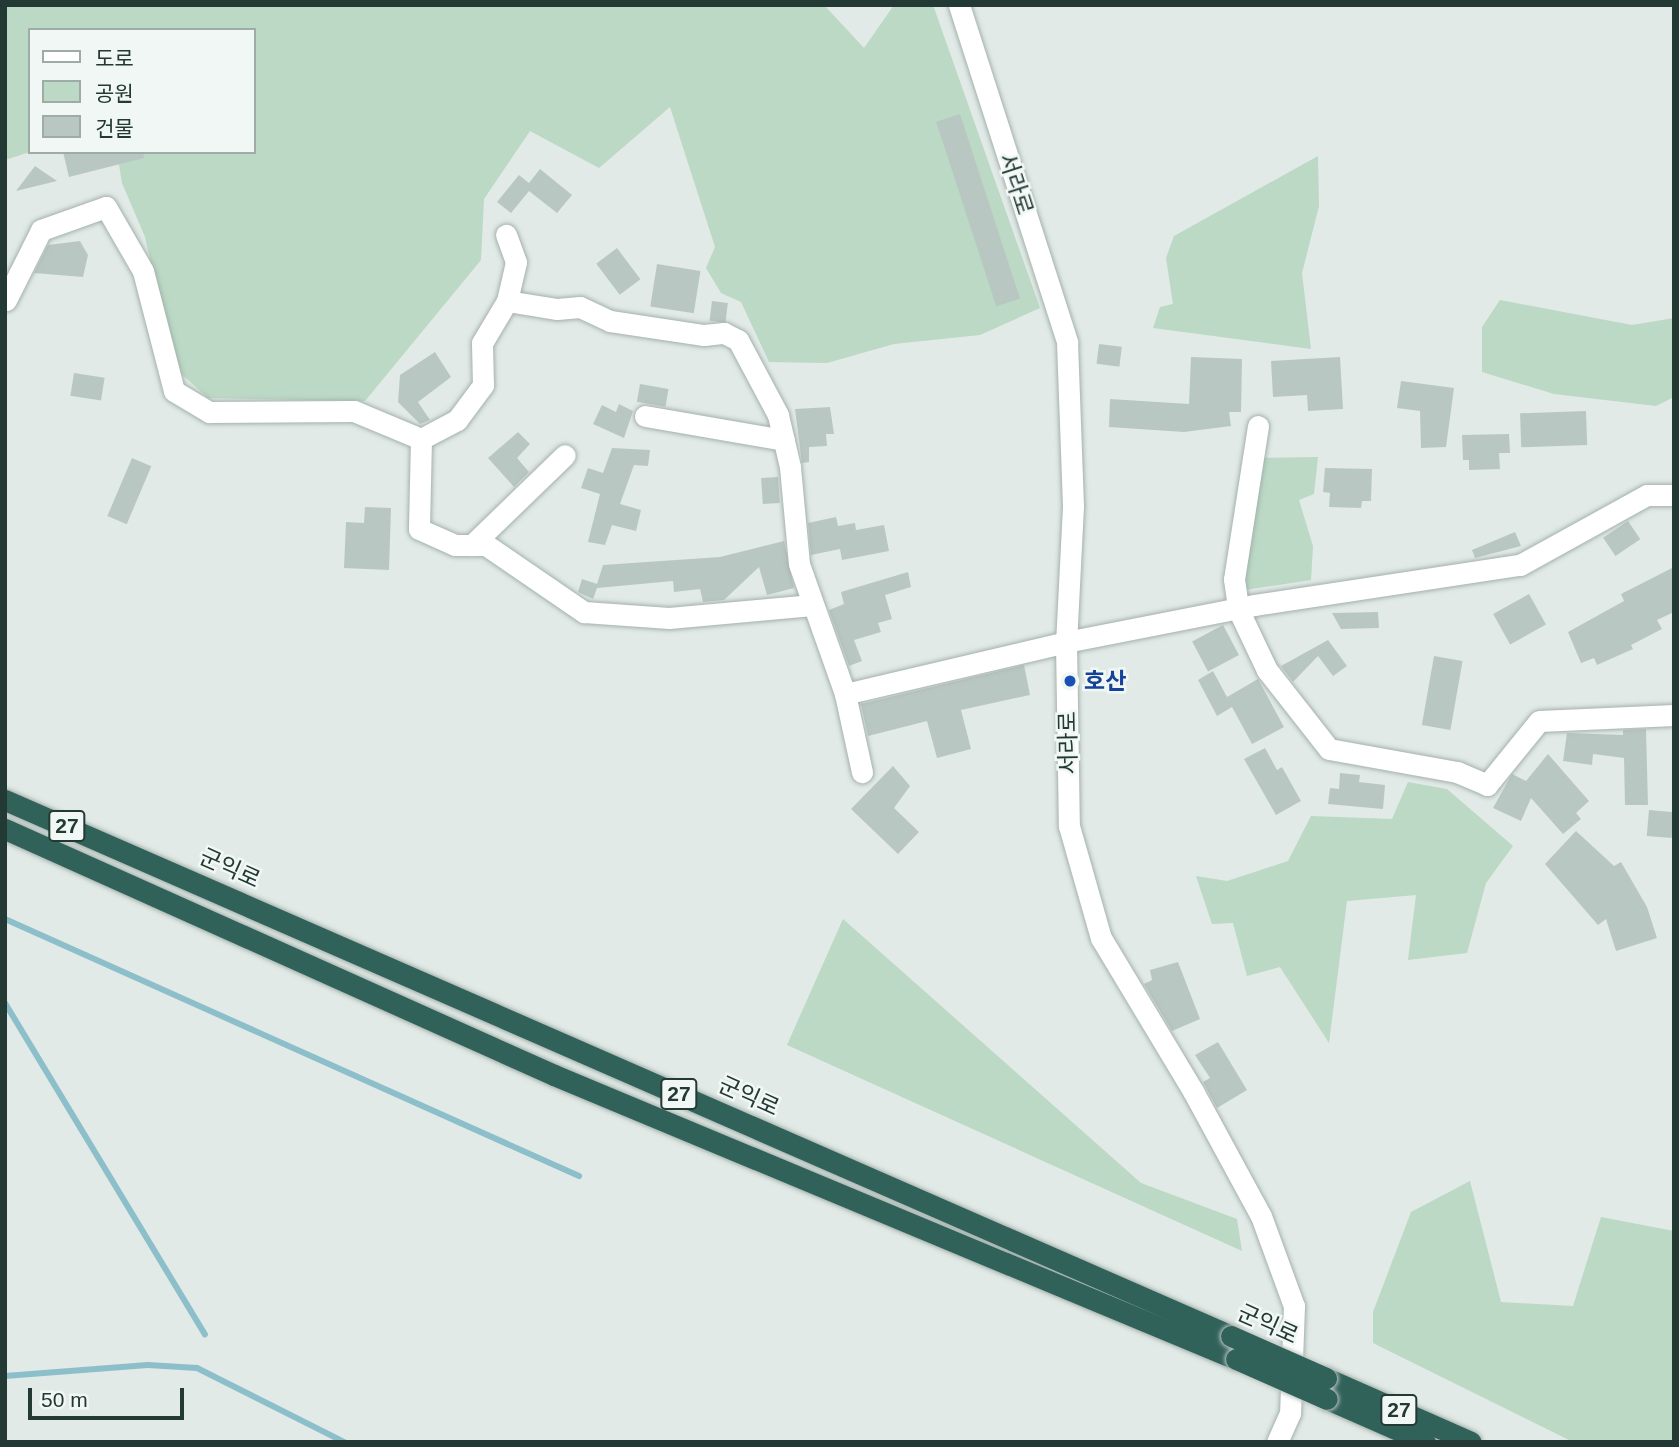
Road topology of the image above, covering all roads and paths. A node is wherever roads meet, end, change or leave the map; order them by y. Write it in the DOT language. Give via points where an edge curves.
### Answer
graph roads {
  1 [pos="960,5"];
  2 [pos="506,235"];
  3 [pos="6,300"];
  4 [pos="507,301"];
  5 [pos="645,416"];
  6 [pos="1258,426"];
  7 [pos="421,439"];
  8 [pos="784,440"];
  9 [pos="565,454"];
  10 [pos="1674,495"];
  11 [pos="472,545"];
  12 [pos="812,605"];
  13 [pos="1238,609"];
  14 [pos="1066,642"];
  15 [pos="845,694"];
  16 [pos="1674,715"];
  17 [pos="862,772"];
  18 [pos="5,800"];
  19 [pos="5,829"];
  20 [pos="1327,1388"];
  21 [pos="1277,1442"];
  22 [pos="1425,1442"];
  23 [pos="1471,1442"];
  1 -- 14 [label="street, 서라로" via="1067,342 1073,506"];
  2 -- 4 [label="street" via="516,262"];
  3 -- 7 [label="street" via="41,230 106,207 143,271 174,391 209,412 354,411"];
  4 -- 7 [label="street" via="482,343 483,385 457,420"];
  4 -- 8 [label="street" via="557,309 580,307 610,321 724,334 738,340 778,415"];
  5 -- 8 [label="street"];
  6 -- 13 [label="street" via="1234,579"];
  7 -- 11 [label="street" via="418,530 455,545"];
  8 -- 12 [label="street" via="799,564"];
  9 -- 11 [label="street"];
  10 -- 13 [label="street" via="1647,495 1520,565"];
  11 -- 12 [label="street" via="486,545 584,612 669,618"];
  12 -- 15 [label="street"];
  13 -- 14 [label="street"];
  13 -- 16 [label="street" via="1267,670 1329,748 1457,772 1488,785 1539,721"];
  14 -- 15 [label="street"];
  14 -- 21 [label="street, 서라로" via="1069,826 1101,938 1194,1091 1261,1216 1293,1306 1290,1413"];
  15 -- 17 [label="street"];
  18 -- 20 [label="highway, 군익로 / 27, bridge" via="1231,1336"];
  19 -- 20 [label="highway, 군익로, bridge" via="554,1075 1236,1359"];
  20 -- 22 [label="highway, 군익로"];
  20 -- 23 [label="highway, 군익로 / 27"];
}
